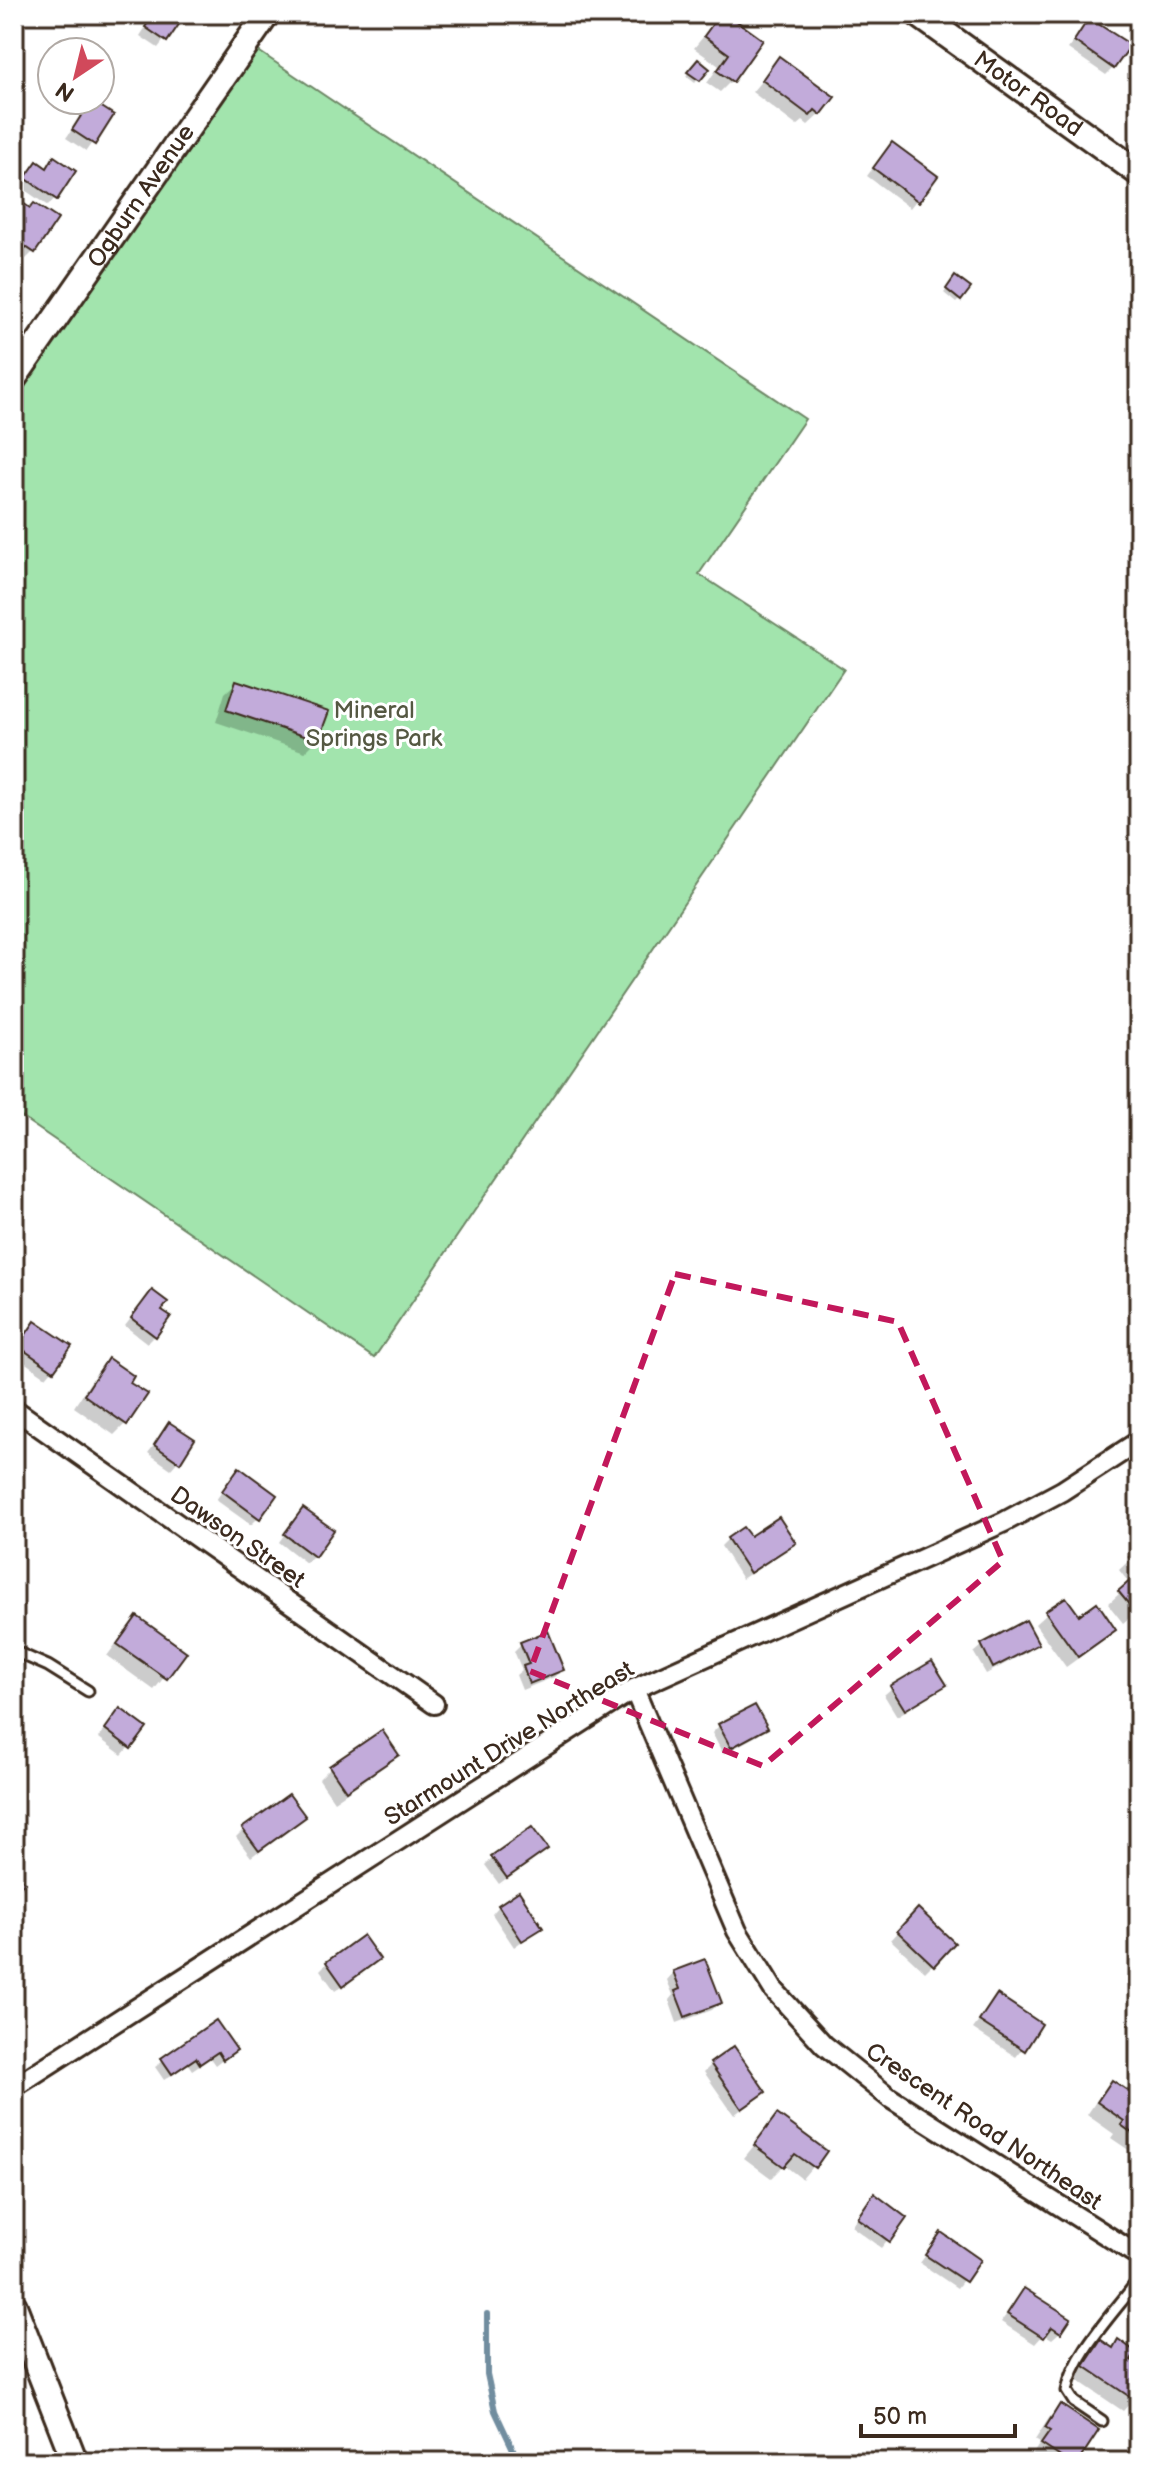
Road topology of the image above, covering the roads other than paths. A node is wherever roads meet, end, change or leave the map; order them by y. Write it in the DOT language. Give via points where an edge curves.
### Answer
graph roads {
  1 [pos="267,14"];
  2 [pos="918,14"];
  3 [pos="1139,173"];
  4 [pos="14,378"];
  5 [pos="14,1409"];
  6 [pos="1139,1441"];
  7 [pos="14,1651"];
  8 [pos="634,1689"];
  9 [pos="88,1691"];
  10 [pos="434,1704"];
  11 [pos="14,2087"];
  12 [pos="1139,2256"];
  13 [pos="1139,2279"];
  14 [pos="14,2306"];
  15 [pos="1102,2421"];
  16 [pos="75,2462"];
  1 -- 4 [label="street, Ogburn Avenue"];
  2 -- 3 [label="street, Motor Road"];
  5 -- 10 [label="street, Dawson Street"];
  6 -- 8 [label="street, Starmount Drive Northeast" via="1004,1522"];
  7 -- 9 [label="lane"];
  8 -- 11 [label="street, Starmount Drive Northeast"];
  8 -- 12 [label="street, Crescent Road Northeast" via="737,1931 773,1989 824,2045 890,2098"];
  13 -- 15 [label="lane" via="1069,2379 1067,2391 1074,2402"];
  14 -- 16 [label="street"];
}
